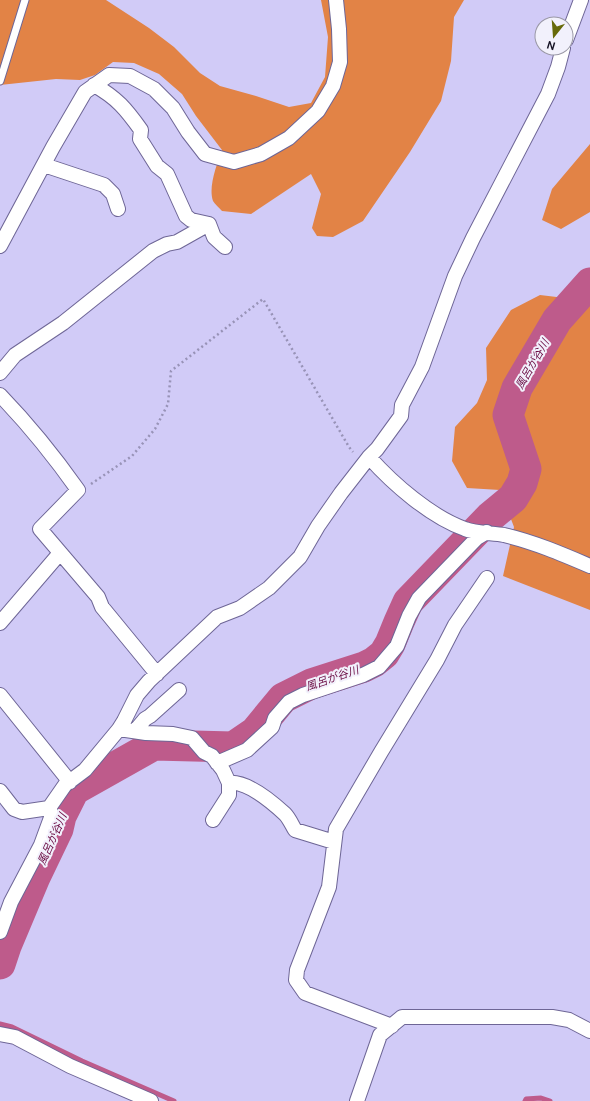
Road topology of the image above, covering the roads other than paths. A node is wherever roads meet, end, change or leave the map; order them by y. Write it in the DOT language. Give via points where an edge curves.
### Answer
graph roads {
  1 [pos="25,0"];
  2 [pos="336,0"];
  3 [pos="581,0"];
  4 [pos="574,19"];
  5 [pos="561,56"];
  6 [pos="0,81"];
  7 [pos="94,86"];
  8 [pos="44,165"];
  9 [pos="118,209"];
  10 [pos="209,224"];
  11 [pos="0,246"];
  12 [pos="225,247"];
  13 [pos="0,373"];
  14 [pos="0,395"];
  15 [pos="366,460"];
  16 [pos="487,532"];
  17 [pos="60,553"];
  18 [pos="590,566"];
  19 [pos="487,578"];
  20 [pos="0,622"];
  21 [pos="156,674"];
  22 [pos="179,690"];
  23 [pos="0,695"];
  24 [pos="119,729"];
  25 [pos="135,731"];
  26 [pos="217,762"];
  27 [pos="70,782"];
  28 [pos="229,783"];
  29 [pos="0,791"];
  30 [pos="49,808"];
  31 [pos="213,820"];
  32 [pos="334,842"];
  33 [pos="0,932"];
  34 [pos="392,1026"];
  35 [pos="590,1031"];
  36 [pos="0,1034"];
  37 [pos="152,1101"];
  38 [pos="356,1101"];
  1 -- 6 [label="lane"];
  2 -- 7 [label="street" via="340,62 333,86 318,111 289,138 262,154 234,162 205,154 173,108 154,89 130,76 109,75"];
  3 -- 4 [label="street"];
  5 -- 15 [label="street" via="548,94 456,276 422,367 402,406 401,416"];
  7 -- 8 [label="street" via="85,92"];
  7 -- 10 [label="street" via="114,97 128,111 141,130 140,139 157,166 167,174 186,216 191,220"];
  8 -- 9 [label="street" via="104,185 113,194"];
  8 -- 11 [label="street"];
  10 -- 12 [label="street" via="214,237"];
  10 -- 13 [label="street" via="177,242 153,251 63,323 15,355"];
  14 -- 17 [label="street" via="56,458 78,490 40,529"];
  15 -- 16 [label="street" via="432,512 466,530"];
  15 -- 21 [label="street" via="340,493 300,557 289,569 269,588 240,608 217,617"];
  16 -- 18 [label="street" via="552,550"];
  16 -- 26 [label="street" via="477,538 419,598 397,646 379,667 289,702 275,718 272,728 247,750"];
  17 -- 20 [label="street"];
  17 -- 21 [label="street" via="98,597 102,607"];
  19 -- 32 [label="street" via="455,625 437,660 336,829"];
  21 -- 24 [label="street" via="138,695"];
  22 -- 25 [label="street"];
  23 -- 27 [label="street"];
  24 -- 25 [label="street"];
  24 -- 27 [label="street" via="85,770"];
  25 -- 26 [label="street" via="192,738"];
  26 -- 28 [label="street"];
  27 -- 30 [label="street" via="65,785"];
  28 -- 31 [label="street" via="229,795"];
  28 -- 32 [label="street" via="244,785 261,795 286,815 295,830"];
  29 -- 30 [label="street" via="14,809 22,812"];
  30 -- 33 [label="street" via="52,815 41,845 11,902"];
  32 -- 34 [label="street" via="329,887 297,970 296,980 305,993"];
  34 -- 35 [label="street" via="402,1017 552,1017 570,1020"];
  34 -- 38 [label="street" via="380,1035"];
  36 -- 37 [label="street" via="16,1037 70,1066"];
}
